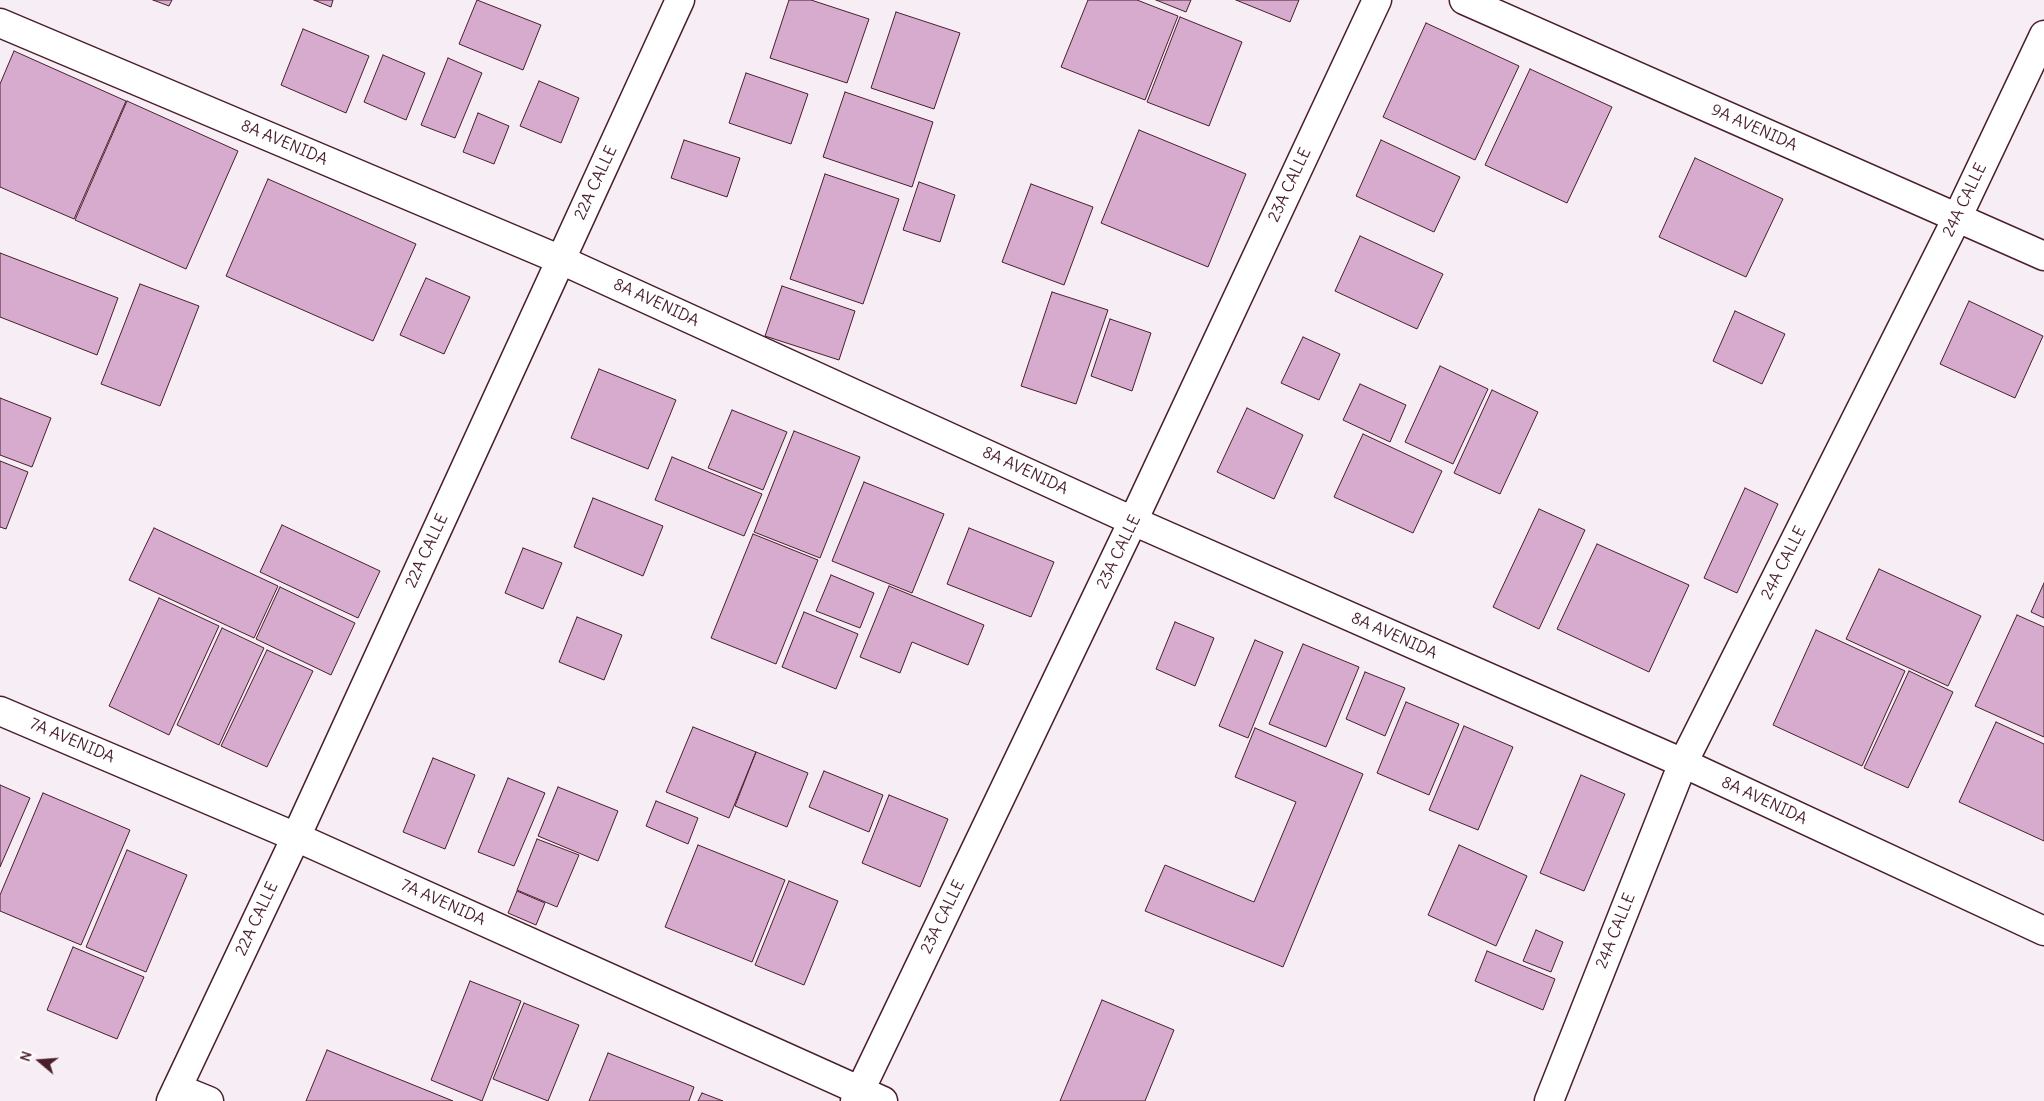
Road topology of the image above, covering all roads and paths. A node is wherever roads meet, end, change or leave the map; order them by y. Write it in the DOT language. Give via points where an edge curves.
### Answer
graph roads {
  1 [pos="680,0"];
  2 [pos="1377,0"];
  3 [pos="1464,0"];
  4 [pos="0,23"];
  5 [pos="2044,35"];
  6 [pos="1957,218"];
  7 [pos="2044,256"];
  8 [pos="561,260"];
  9 [pos="1134,521"];
  10 [pos="0,711"];
  11 [pos="1683,763"];
  12 [pos="296,837"];
  13 [pos="2044,931"];
  14 [pos="174,1094"];
  15 [pos="866,1098"];
  16 [pos="209,1101"];
  17 [pos="1548,1101"];
  1 -- 8 [label="street, 22A CALLE"];
  2 -- 9 [label="street, 23A CALLE"];
  3 -- 6 [label="street, 9A AVENIDA"];
  4 -- 8 [label="street, 8A AVENIDA"];
  5 -- 6 [label="street, 24A CALLE"];
  6 -- 7 [label="street, 9A AVENIDA"];
  6 -- 11 [label="street, 24A CALLE"];
  8 -- 9 [label="street, 8A AVENIDA"];
  8 -- 12 [label="street, 22A CALLE"];
  9 -- 11 [label="street, 8A AVENIDA"];
  9 -- 15 [label="street, 23A CALLE"];
  10 -- 12 [label="street, 7A AVENIDA"];
  11 -- 13 [label="street, 8A AVENIDA"];
  11 -- 17 [label="street, 24A CALLE"];
  12 -- 14 [label="street, 22A CALLE"];
  12 -- 15 [label="street, 7A AVENIDA"];
  14 -- 16 [label="street"];
}
